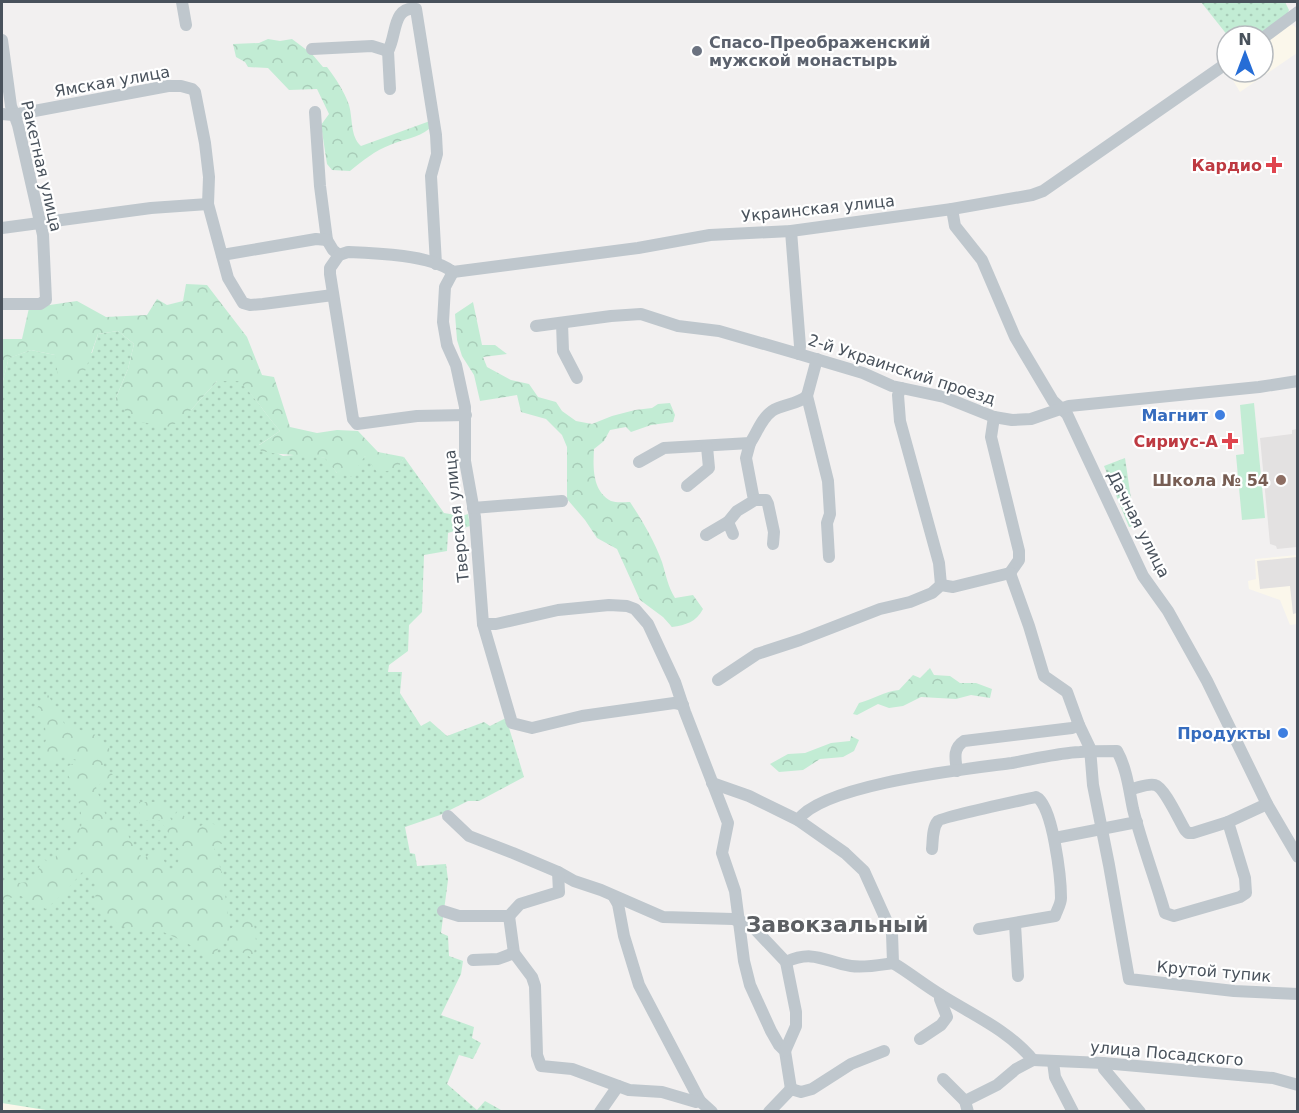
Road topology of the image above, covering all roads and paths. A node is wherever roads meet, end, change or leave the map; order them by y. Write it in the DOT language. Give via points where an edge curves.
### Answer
graph roads {
  1 [pos="182,2"];
  2 [pos="1298,12"];
  3 [pos="186,25"];
  4 [pos="1275,29"];
  5 [pos="2,40"];
  6 [pos="312,49"];
  7 [pos="388,51"];
  8 [pos="1215,71"];
  9 [pos="390,88"];
  10 [pos="315,112"];
  11 [pos="8,114"];
  12 [pos="208,204"];
  13 [pos="952,209"];
  14 [pos="39,223"];
  15 [pos="2,228"];
  16 [pos="790,231"];
  17 [pos="327,240"];
  18 [pos="222,255"];
  19 [pos="339,255"];
  20 [pos="436,264"];
  21 [pos="453,272"];
  22 [pos="333,296"];
  23 [pos="2,304"];
  24 [pos="562,323"];
  25 [pos="536,326"];
  26 [pos="799,354"];
  27 [pos="818,359"];
  28 [pos="577,378"];
  29 [pos="1298,381"];
  30 [pos="901,388"];
  31 [pos="807,396"];
  32 [pos="1062,408"];
  33 [pos="466,415"];
  34 [pos="994,417"];
  35 [pos="750,444"];
  36 [pos="707,447"];
  37 [pos="639,462"];
  38 [pos="687,486"];
  39 [pos="755,500"];
  40 [pos="562,501"];
  41 [pos="474,508"];
  42 [pos="728,522"];
  43 [pos="734,534"];
  44 [pos="706,535"];
  45 [pos="773,544"];
  46 [pos="830,557"];
  47 [pos="1010,573"];
  48 [pos="941,585"];
  49 [pos="483,624"];
  50 [pos="718,680"];
  51 [pos="682,705"];
  52 [pos="1079,725"];
  53 [pos="1091,753"];
  54 [pos="957,771"];
  55 [pos="712,783"];
  56 [pos="1131,789"];
  57 [pos="1267,804"];
  58 [pos="448,816"];
  59 [pos="798,820"];
  60 [pos="1137,822"];
  61 [pos="1228,822"];
  62 [pos="1101,829"];
  63 [pos="1055,838"];
  64 [pos="932,849"];
  65 [pos="1298,857"];
  66 [pos="558,872"];
  67 [pos="614,897"];
  68 [pos="443,911"];
  69 [pos="509,916"];
  70 [pos="740,920"];
  71 [pos="1015,924"];
  72 [pos="979,929"];
  73 [pos="514,953"];
  74 [pos="473,960"];
  75 [pos="786,962"];
  76 [pos="894,963"];
  77 [pos="1018,976"];
  78 [pos="1298,994"];
  79 [pos="940,995"];
  80 [pos="920,1039"];
  81 [pos="785,1051"];
  82 [pos="884,1051"];
  83 [pos="1033,1060"];
  84 [pos="1053,1062"];
  85 [pos="1103,1064"];
  86 [pos="943,1079"];
  87 [pos="1298,1085"];
  88 [pos="618,1086"];
  89 [pos="791,1089"];
  90 [pos="700,1101"];
  91 [pos="966,1106"];
  92 [pos="600,1112"];
  93 [pos="712,1112"];
  94 [pos="769,1112"];
  95 [pos="1073,1112"];
  96 [pos="1140,1112"];
  1 -- 3 [label="street"];
  2 -- 4 [label="street"];
  5 -- 11 [label="street, Ракетная улица"];
  6 -- 7 [label="street" via="372,46"];
  7 -- 9 [label="street"];
  7 -- 20 [label="street" via="399,14 416,9 436,135 437,154 431,176"];
  8 -- 13 [label="street, Украинская улица" via="1042,191"];
  10 -- 17 [label="street"];
  11 -- 12 [label="street, Ямская улица" via="168,86 192,89 205,143"];
  11 -- 14 [label="street, Ракетная улица" via="18,125"];
  12 -- 14 [label="street"];
  12 -- 18 [label="street"];
  13 -- 16 [label="street, Украинская улица"];
  13 -- 32 [label="street, Дачная улица" via="955,226 982,260 1015,337 1053,401"];
  14 -- 15 [label="street"];
  14 -- 23 [label="street, Ракетная улица" via="46,300 40,304"];
  16 -- 21 [label="street, Украинская улица" via="710,235"];
  16 -- 26 [label="street"];
  17 -- 18 [label="street"];
  17 -- 19 [label="street"];
  18 -- 22 [label="street" via="228,278 243,303"];
  19 -- 20 [label="street" via="372,253"];
  19 -- 22 [label="street" via="330,268"];
  20 -- 21 [label="street"];
  21 -- 33 [label="street, Тверская улица" via="445,287 443,322 459,374"];
  22 -- 33 [label="street" via="353,419 357,424 417,416"];
  24 -- 25 [label="street, 2-й Украинский проезд"];
  24 -- 26 [label="street, 2-й Украинский проезд" via="641,314"];
  24 -- 28 [label="street" via="563,351"];
  26 -- 27 [label="street, 2-й Украинский проезд"];
  27 -- 30 [label="street, 2-й Украинский проезд"];
  27 -- 31 [label="street"];
  29 -- 32 [label="street, 2-й Украинский проезд"];
  30 -- 34 [label="street, 2-й Украинский проезд" via="944,397"];
  30 -- 48 [label="street" via="900,422 939,563"];
  31 -- 35 [label="street" via="773,410 763,419"];
  31 -- 46 [label="street" via="828,481"];
  32 -- 34 [label="street, 2-й Украинский проезд" via="1030,419"];
  32 -- 57 [label="street, Дачная улица" via="1143,576 1168,611 1207,681"];
  33 -- 41 [label="street, Тверская улица" via="465,461"];
  34 -- 47 [label="street" via="991,437 1019,551 1019,560"];
  35 -- 36 [label="street"];
  35 -- 39 [label="street" via="746,458"];
  36 -- 37 [label="street" via="664,448"];
  36 -- 38 [label="street" via="709,468"];
  39 -- 42 [label="street"];
  39 -- 45 [label="street" via="768,504"];
  40 -- 41 [label="street"];
  41 -- 49 [label="street, Тверская улица"];
  42 -- 43 [label="street"];
  42 -- 44 [label="street"];
  47 -- 48 [label="street" via="953,587"];
  47 -- 52 [label="street" via="1044,676 1067,692"];
  48 -- 50 [label="street" via="910,602 880,609 757,654"];
  49 -- 51 [label="street" via="558,610 609,605 635,609 663,652"];
  49 -- 51 [label="street, Тверская улица" via="512,723 532,728 582,716"];
  51 -- 55 [label="street"];
  52 -- 53 [label="street"];
  52 -- 54 [label="street" via="964,741 957,745"];
  53 -- 54 [label="street"];
  53 -- 56 [label="street" via="1117,751"];
  53 -- 62 [label="street"];
  54 -- 59 [label="street" via="851,791 808,811"];
  55 -- 59 [label="street"];
  55 -- 70 [label="street" via="728,824 722,853"];
  56 -- 60 [label="street"];
  56 -- 61 [label="street" via="1158,786 1188,833"];
  57 -- 61 [label="street"];
  57 -- 65 [label="street, Дачная улица"];
  58 -- 66 [label="street" via="469,836"];
  59 -- 76 [label="street" via="864,871 892,933"];
  60 -- 61 [label="street" via="1165,913 1174,916 1246,893"];
  60 -- 62 [label="street"];
  62 -- 63 [label="street"];
  62 -- 78 [label="street, Крутой тупик" via="1129,980"];
  63 -- 64 [label="street" via="1045,805 1036,797 943,817 937,822"];
  63 -- 71 [label="street" via="1061,900 1055,916"];
  66 -- 67 [label="street"];
  66 -- 69 [label="street" via="559,892 520,904"];
  67 -- 70 [label="street" via="663,917"];
  67 -- 90 [label="street" via="639,985"];
  68 -- 69 [label="street" via="459,916"];
  69 -- 73 [label="street"];
  70 -- 75 [label="street" via="751,925"];
  70 -- 81 [label="street" via="750,985"];
  71 -- 72 [label="street"];
  71 -- 77 [label="street"];
  73 -- 74 [label="street" via="498,959"];
  73 -- 88 [label="street" via="535,986 538,1063 572,1069"];
  75 -- 76 [label="street" via="808,956 855,966"];
  75 -- 81 [label="street" via="796,1026"];
  76 -- 79 [label="street"];
  79 -- 80 [label="street" via="947,1017"];
  79 -- 83 [label="street" via="976,1014 1021,1046"];
  81 -- 89 [label="street"];
  82 -- 89 [label="street" via="851,1064 812,1089"];
  83 -- 84 [label="street, улица Посадского"];
  83 -- 91 [label="street"];
  84 -- 85 [label="street, улица Посадского"];
  84 -- 95 [label="street" via="1055,1077"];
  85 -- 87 [label="street, улица Посадского" via="1274,1078"];
  85 -- 96 [label="street"];
  86 -- 91 [label="street"];
  88 -- 90 [label="street"];
  88 -- 92 [label="street"];
  89 -- 94 [label="street"];
  90 -- 93 [label="street"];
}
